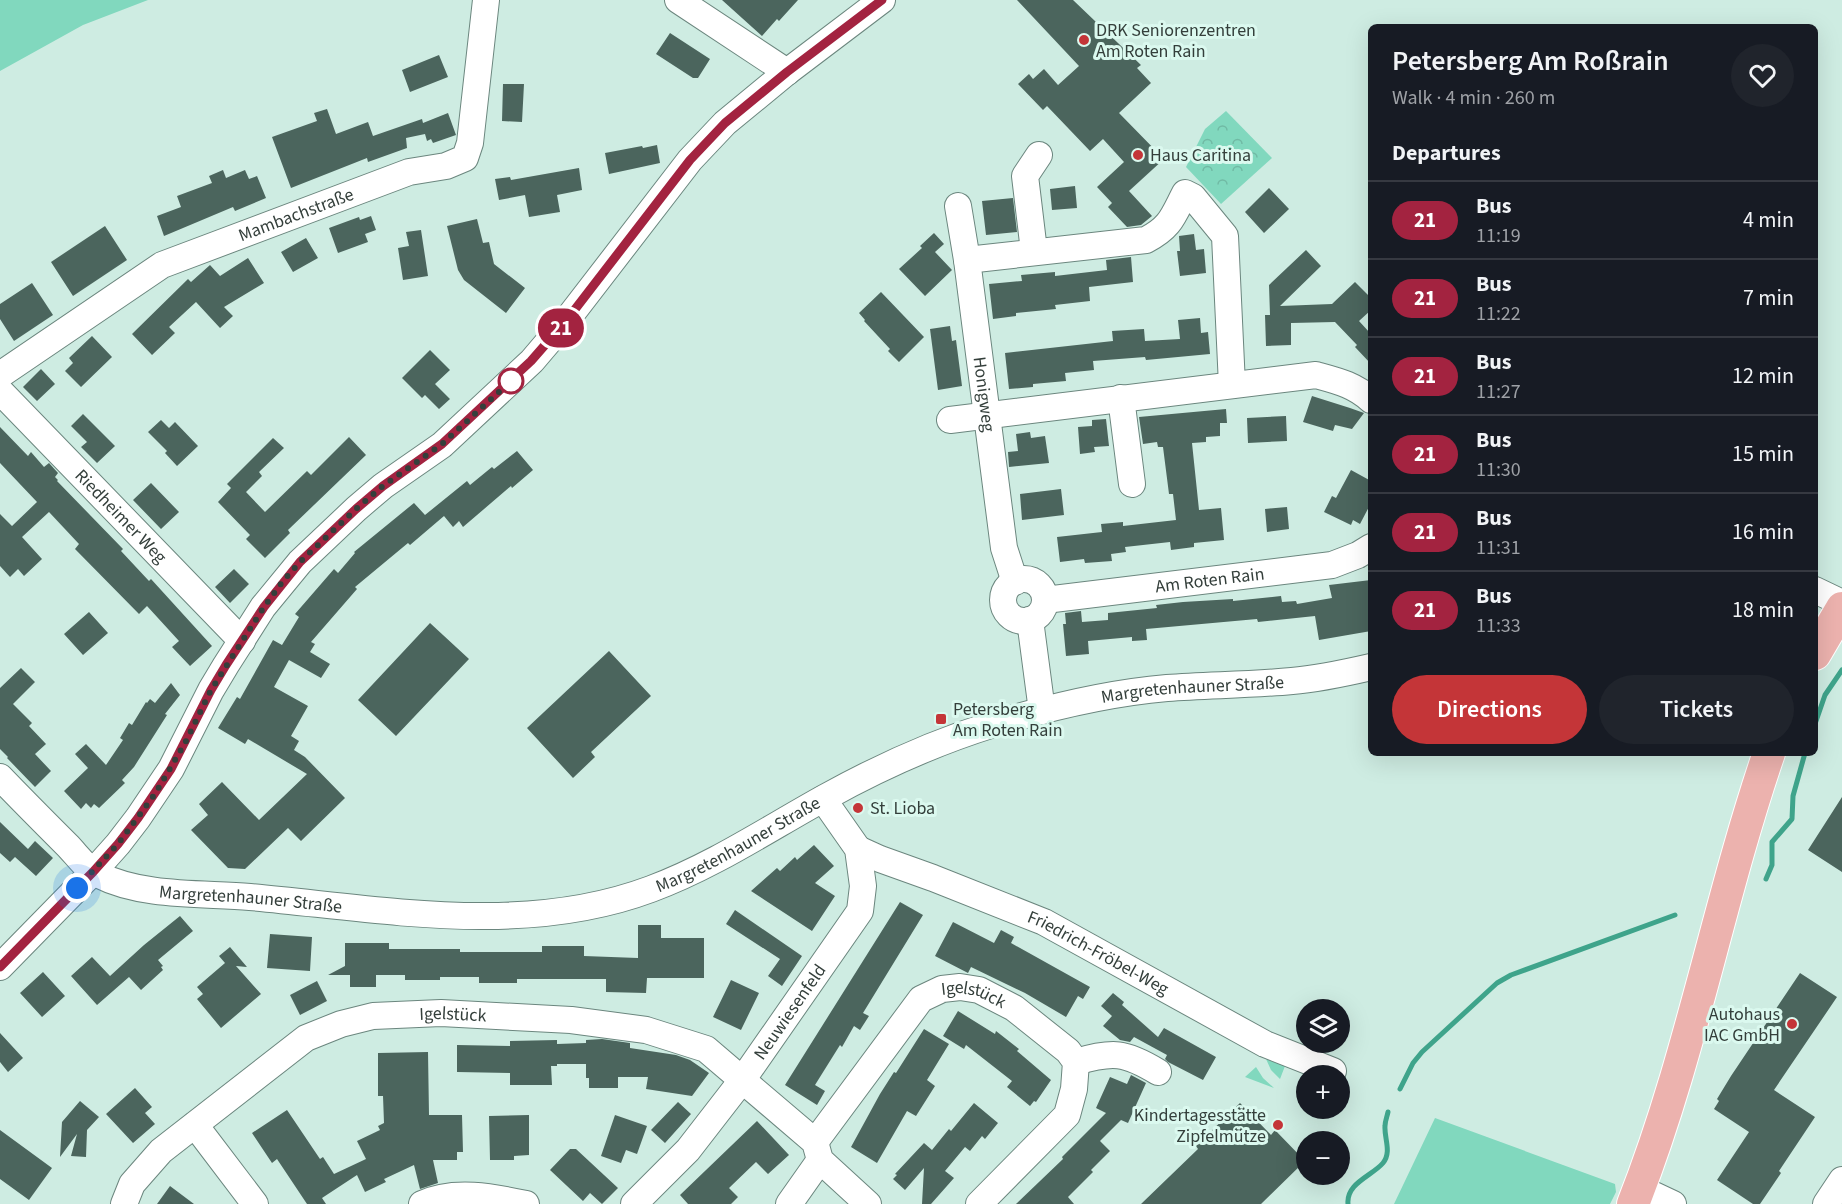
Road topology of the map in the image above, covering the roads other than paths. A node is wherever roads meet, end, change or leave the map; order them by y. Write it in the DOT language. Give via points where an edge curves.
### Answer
graph roads {
  1 [pos="486,0"];
  2 [pos="882,0"];
  3 [pos="693,4"];
  4 [pos="787,72"];
  5 [pos="1039,155"];
  6 [pos="958,206"];
  7 [pos="1034,251"];
  8 [pos="967,260"];
  9 [pos="0,375"];
  10 [pos="1232,385"];
  11 [pos="0,391"];
  12 [pos="1368,397"];
  13 [pos="1121,398"];
  14 [pos="986,414"];
  15 [pos="950,420"];
  16 [pos="1132,484"];
  17 [pos="1368,549"];
  18 [pos="1015,582"];
  19 [pos="1818,591"];
  20 [pos="1045,600"];
  21 [pos="1842,603"];
  22 [pos="1842,608"];
  23 [pos="1030,620"];
  24 [pos="242,641"];
  25 [pos="1818,649"];
  26 [pos="1368,668"];
  27 [pos="1042,711"];
  28 [pos="1768,756"];
  29 [pos="0,777"];
  30 [pos="823,799"];
  31 [pos="858,849"];
  32 [pos="93,872"];
  33 [pos="0,967"];
  34 [pos="1076,1062"];
  35 [pos="1318,1065"];
  36 [pos="1158,1072"];
  37 [pos="743,1079"];
  38 [pos="195,1125"];
  39 [pos="818,1151"];
  40 [pos="1842,1180"];
  41 [pos="1636,1196"];
  42 [pos="124,1204"];
  43 [pos="255,1204"];
  44 [pos="422,1204"];
  45 [pos="526,1204"];
  46 [pos="634,1204"];
  47 [pos="789,1204"];
  48 [pos="868,1204"];
  49 [pos="979,1204"];
  50 [pos="1673,1204"];
  51 [pos="1826,1204"];
  1 -- 9 [label="street, Mambachstraße" via="465,158 446,166 410,172 162,265"];
  2 -- 4 [label="street"];
  3 -- 4 [label="street"];
  4 -- 24 [label="street" via="725,123 690,160 531,361 442,444 383,486 319,544 283,581"];
  5 -- 7 [label="street" via="1025,176"];
  6 -- 8 [label="street, Honigweg"];
  7 -- 8 [label="street"];
  7 -- 10 [label="street" via="1146,240 1170,222 1185,193 1193,197 1225,236"];
  8 -- 14 [label="street, Honigweg"];
  10 -- 12 [label="street" via="1316,375 1348,383"];
  10 -- 13 [label="street"];
  11 -- 24 [label="street, Riedheimer Weg"];
  13 -- 14 [label="street"];
  13 -- 16 [label="street"];
  14 -- 15 [label="street"];
  14 -- 18 [label="street, Honigweg" via="1004,548"];
  17 -- 20 [label="street, Am Roten Rain" via="1332,565"];
  18 -- 20 [label="street" via="1023,579 1038,585"];
  18 -- 23 [label="street" via="1004,595 1006,612 1021,621"];
  19 -- 21 [label="street"];
  20 -- 23 [label="street" via="1041,613"];
  22 -- 25 [label="main road"];
  23 -- 27 [label="street"];
  24 -- 32 [label="street" via="211,690 171,769 138,818"];
  26 -- 27 [label="street, Margretenhauner Straße" via="1294,681 1164,688"];
  27 -- 30 [label="street, Margretenhauner Straße" via="938,744 874,771"];
  28 -- 41 [label="main road" via="1673,1090"];
  29 -- 32 [label="street"];
  30 -- 31 [label="street, Neuwiesenfeld"];
  30 -- 32 [label="street, Margretenhauner Straße" via="686,876 604,903 565,910 479,917 433,915 148,890 123,886"];
  31 -- 35 [label="street, Friedrich-Fröbel-Weg" via="1044,922 1265,1044"];
  31 -- 37 [label="street, Neuwiesenfeld" via="863,886 860,911"];
  32 -- 33 [label="street"];
  34 -- 36 [label="street" via="1116,1054 1138,1060"];
  34 -- 39 [label="street, Igelstück" via="1068,1051 1014,1008 979,990 942,990 921,999"];
  34 -- 49 [label="street" via="1067,1115"];
  37 -- 38 [label="street, Igelstück" via="706,1049 646,1030 570,1020 441,1012 373,1016 306,1038"];
  37 -- 39 [label="street, Igelstück"];
  37 -- 46 [label="street, Neuwiesenfeld" via="688,1150"];
  38 -- 42 [label="street, Igelstück" via="161,1151 132,1184"];
  38 -- 43 [label="street"];
  39 -- 47 [label="street, Igelstück"];
  39 -- 48 [label="street, Igelstück"];
  40 -- 51 [label="street"];
  41 -- 50 [label="street"];
  44 -- 45 [label="street" via="467,1195"];
}
